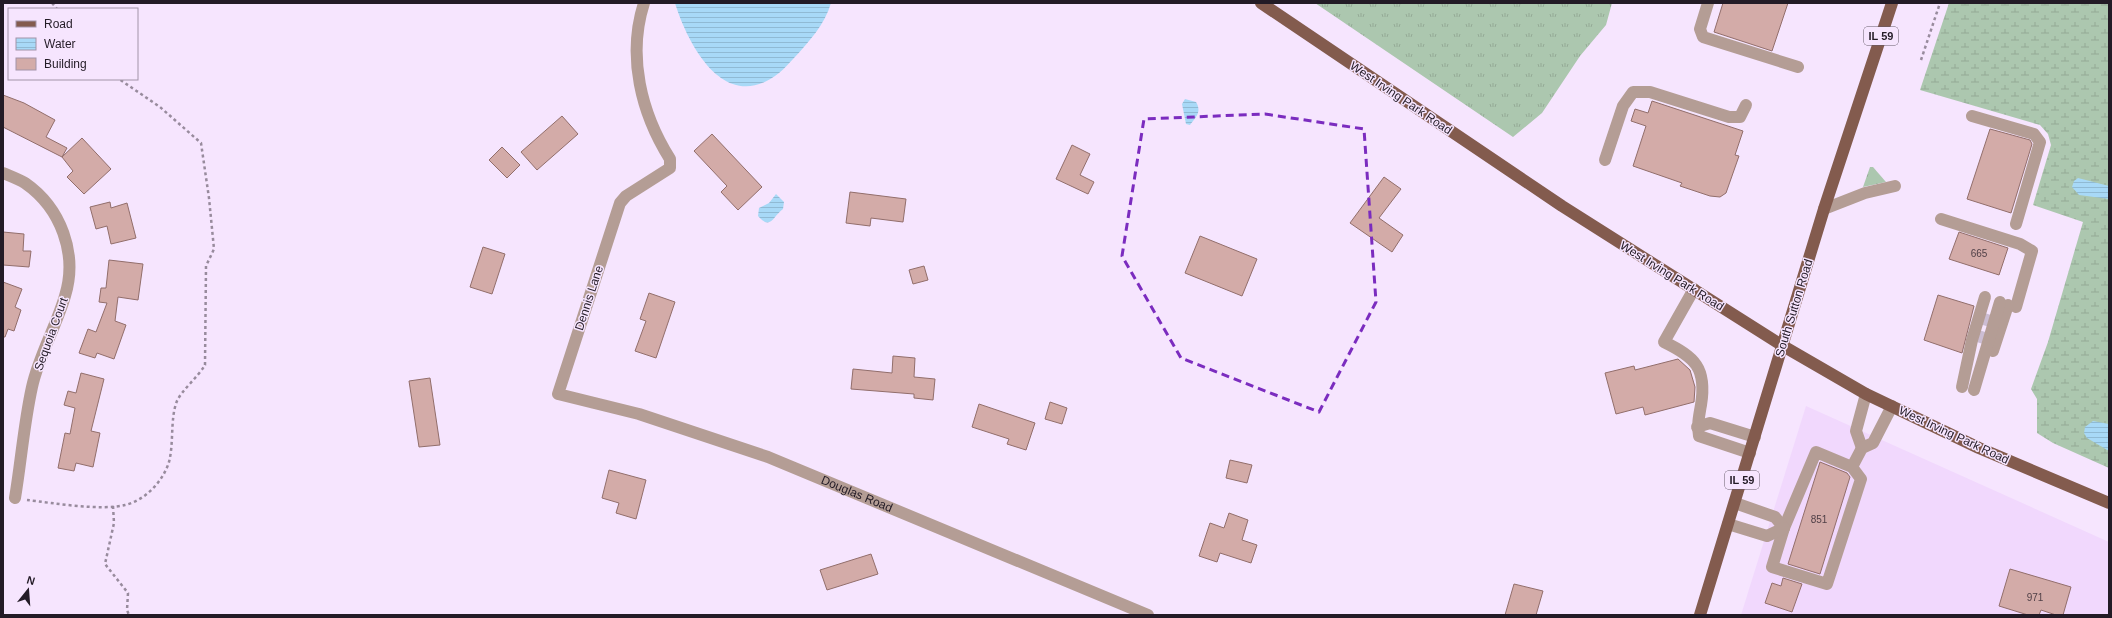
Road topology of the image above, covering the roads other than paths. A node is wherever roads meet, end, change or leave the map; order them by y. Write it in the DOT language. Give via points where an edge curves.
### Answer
graph roads {
  1 [pos="644,3"];
  2 [pos="1261,3"];
  3 [pos="1708,3"];
  4 [pos="1892,3"];
  5 [pos="1798,67"];
  6 [pos="1746,105"];
  7 [pos="1972,116"];
  8 [pos="1605,160"];
  9 [pos="3,172"];
  10 [pos="1895,186"];
  11 [pos="1824,209"];
  12 [pos="1941,219"];
  13 [pos="2016,224"];
  14 [pos="1694,289"];
  15 [pos="1999,304"];
  16 [pos="1980,343"];
  17 [pos="1783,346"];
  18 [pos="1971,389"];
  19 [pos="558,394"];
  20 [pos="1866,394"];
  21 [pos="1892,406"];
  22 [pos="1697,427"];
  23 [pos="1754,437"];
  24 [pos="1862,448"];
  25 [pos="1750,453"];
  26 [pos="1852,466"];
  27 [pos="16,498"];
  28 [pos="1735,503"];
  29 [pos="2109,503"];
  30 [pos="1728,524"];
  31 [pos="1784,528"];
  32 [pos="1148,615"];
  33 [pos="1700,615"];
  1 -- 19 [label="street, Dennis Lane" via="638,23 636,56 645,111 670,160 670,168 631,192 620,203"];
  2 -- 14 [label="main road, West Irving Park Road" via="1562,206"];
  3 -- 5 [label="street" via="1700,29 1703,37"];
  4 -- 11 [label="main road, South Sutton Road / IL 59"];
  6 -- 8 [label="street" via="1740,117 1729,118 1650,92 1633,92 1623,106"];
  7 -- 13 [label="street" via="2034,134 2040,142"];
  9 -- 27 [label="street, Sequoia Court" via="25,183 58,219 66,238 69,268 66,295 32,387"];
  10 -- 11 [label="street" via="1865,193"];
  11 -- 17 [label="main road, South Sutton Road / IL 59"];
  12 -- 15 [label="street" via="2020,244 2032,251"];
  14 -- 17 [label="main road, West Irving Park Road"];
  14 -- 22 [label="street" via="1664,342 1685,353 1697,364 1703,376"];
  15 -- 18 [label="street"];
  15 -- 18 [label="street" via="1972,340"];
  16 -- 18 [label="street"];
  17 -- 20 [label="main road, West Irving Park Road"];
  17 -- 23 [label="main road, South Sutton Road / IL 59"];
  19 -- 32 [label="street, Douglas Road" via="639,414 768,456"];
  20 -- 21 [label="main road, West Irving Park Road"];
  20 -- 24 [label="street" via="1856,431"];
  21 -- 24 [label="street" via="1873,443"];
  21 -- 29 [label="main road, West Irving Park Road" via="1979,448"];
  22 -- 23 [label="street" via="1710,423"];
  22 -- 25 [label="street" via="1699,436"];
  23 -- 25 [label="main road, South Sutton Road / IL 59"];
  24 -- 26 [label="street"];
  25 -- 28 [label="main road, South Sutton Road / IL 59"];
  26 -- 31 [label="street" via="1816,452"];
  26 -- 31 [label="street" via="1860,479 1827,584 1772,568"];
  28 -- 30 [label="main road, South Sutton Road / IL 59"];
  28 -- 31 [label="street" via="1775,517"];
  30 -- 31 [label="street" via="1767,536"];
  30 -- 33 [label="main road, South Sutton Road / IL 59"];
}
